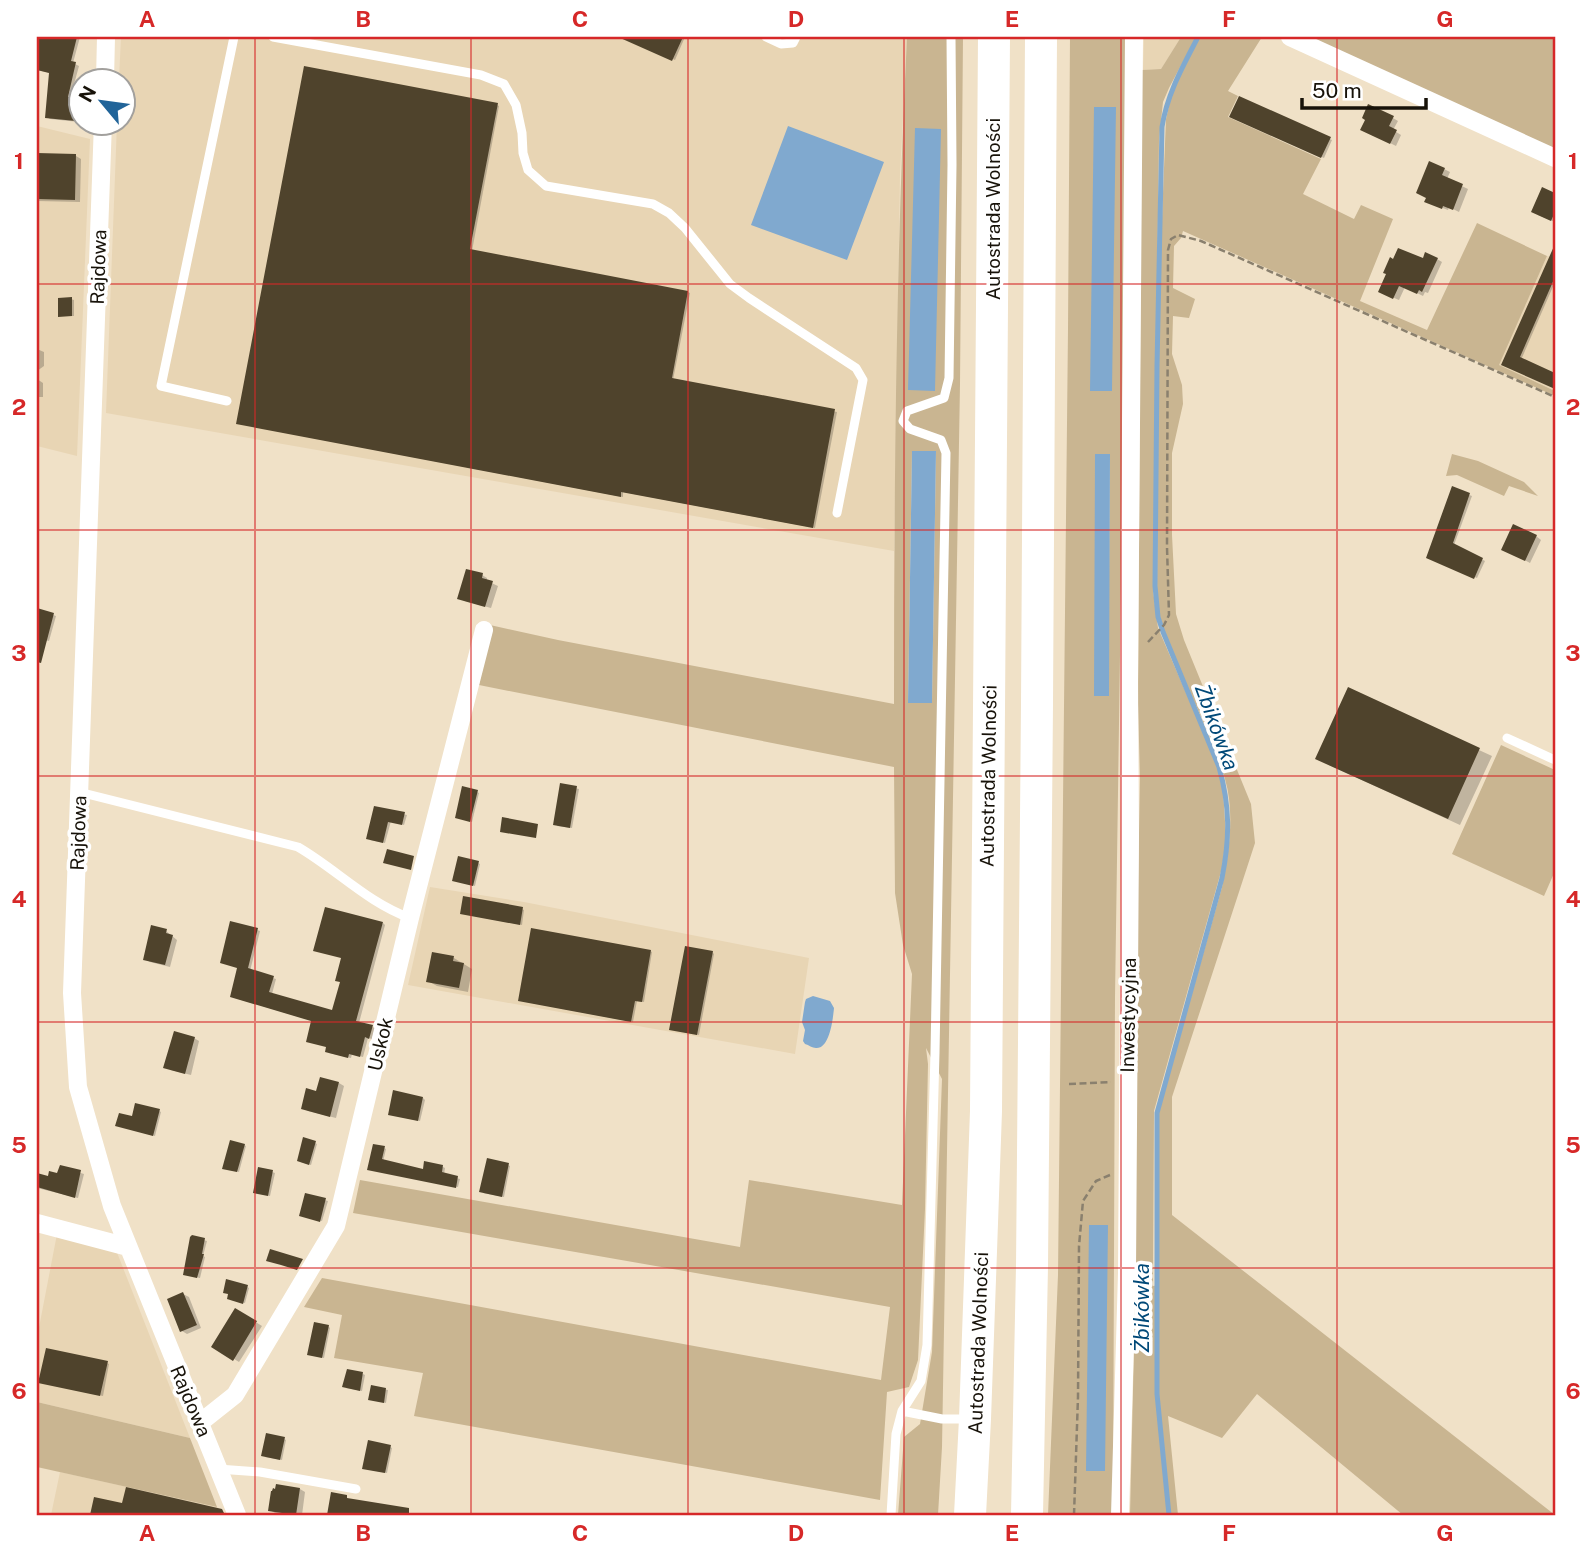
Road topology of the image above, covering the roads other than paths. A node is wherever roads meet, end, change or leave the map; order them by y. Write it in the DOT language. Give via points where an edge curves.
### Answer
graph roads {
  1 [pos="107,37"];
  2 [pos="234,37"];
  3 [pos="273,37"];
  4 [pos="766,37"];
  5 [pos="796,37"];
  6 [pos="951,37"];
  7 [pos="994,37"];
  8 [pos="1041,37"];
  9 [pos="1134,37"];
  10 [pos="1290,37"];
  11 [pos="106,66"];
  12 [pos="102,136"];
  13 [pos="1555,158"];
  14 [pos="227,401"];
  15 [pos="837,513"];
  16 [pos="484,630"];
  17 [pos="1507,738"];
  18 [pos="1555,760"];
  19 [pos="79,792"];
  20 [pos="410,918"];
  21 [pos="37,1223"];
  22 [pos="128,1247"];
  23 [pos="902,1410"];
  24 [pos="975,1419"];
  25 [pos="201,1422"];
  26 [pos="218,1469"];
  27 [pos="356,1489"];
  28 [pos="237,1515"];
  29 [pos="891,1515"];
  30 [pos="970,1515"];
  31 [pos="1027,1515"];
  32 [pos="1120,1515"];
  1 -- 11 [label="street"];
  2 -- 14 [label="lane" via="161,386"];
  3 -- 15 [label="lane" via="481,75 503,84 516,105 528,170 546,186 653,204 669,213 730,284 856,368 863,380"];
  4 -- 5 [label="lane" via="781,44 793,43"];
  6 -- 23 [label="lane" via="949,378 944,398 906,411 903,421 910,429 941,440 946,453 927,1345 921,1381"];
  7 -- 24 [label="highway, Autostrada Wolności" via="986,1111"];
  8 -- 31 [label="highway"];
  9 -- 32 [label="street, Inwestycyjna" via="1127,1273"];
  10 -- 13 [label="street"];
  12 -- 19 [label="street, Rajdowa"];
  16 -- 20 [label="street, Uskok"];
  17 -- 18 [label="lane"];
  19 -- 20 [label="lane" via="298,847 390,911"];
  19 -- 22 [label="street, Rajdowa" via="72,993 78,1087"];
  20 -- 25 [label="street, Uskok" via="336,1226 235,1395"];
  21 -- 22 [label="street"];
  22 -- 25 [label="street, Rajdowa"];
  23 -- 24 [label="lane" via="943,1419"];
  23 -- 29 [label="lane"];
  24 -- 30 [label="highway, Autostrada Wolności"];
  25 -- 26 [label="street, Rajdowa"];
  26 -- 27 [label="lane"];
  26 -- 28 [label="street, Rajdowa"];
}
